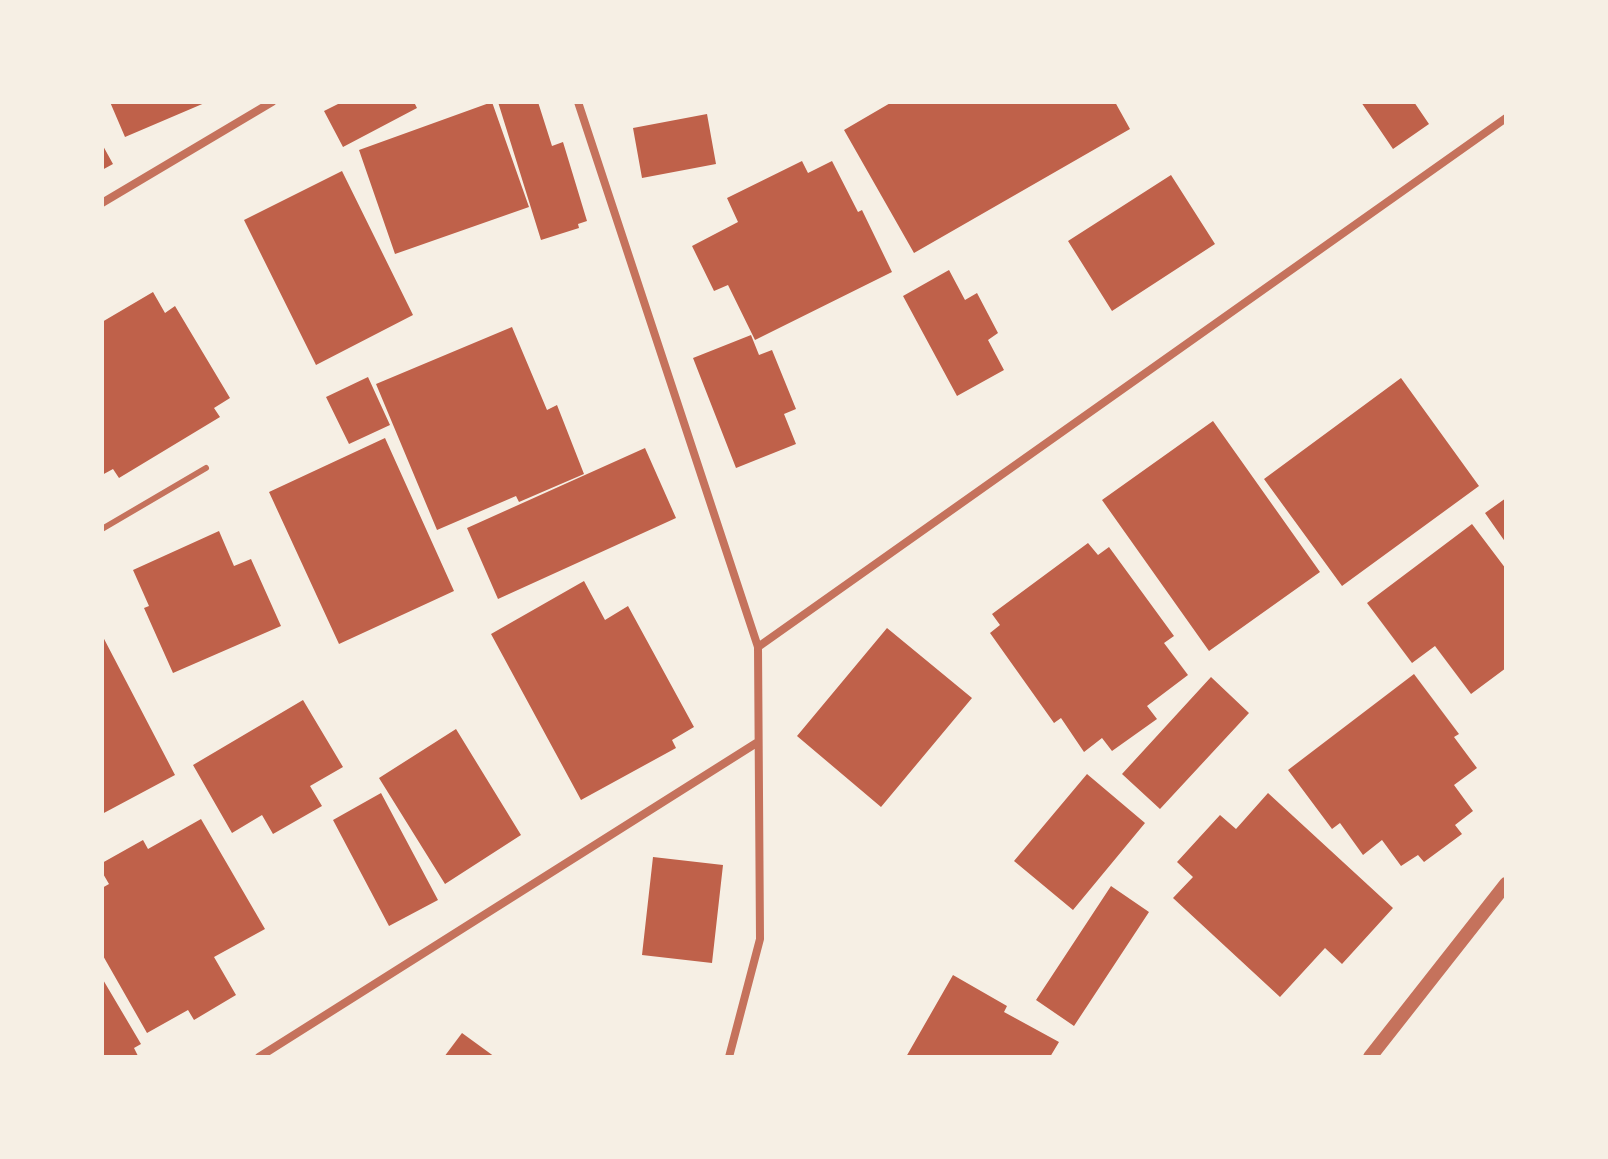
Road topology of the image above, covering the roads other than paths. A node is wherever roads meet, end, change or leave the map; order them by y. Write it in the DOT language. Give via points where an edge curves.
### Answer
graph roads {
  1 [pos="272,102"];
  2 [pos="578,102"];
  3 [pos="1506,118"];
  4 [pos="102,203"];
  5 [pos="206,468"];
  6 [pos="102,529"];
  7 [pos="758,647"];
  8 [pos="758,742"];
  9 [pos="1506,884"];
  10 [pos="259,1057"];
  11 [pos="729,1057"];
  12 [pos="1370,1057"];
  1 -- 4 [label="street"];
  2 -- 7 [label="street"];
  3 -- 7 [label="street"];
  5 -- 6 [label="lane"];
  7 -- 8 [label="street"];
  8 -- 10 [label="street"];
  8 -- 11 [label="street" via="760,939"];
  9 -- 12 [label="street"];
}
